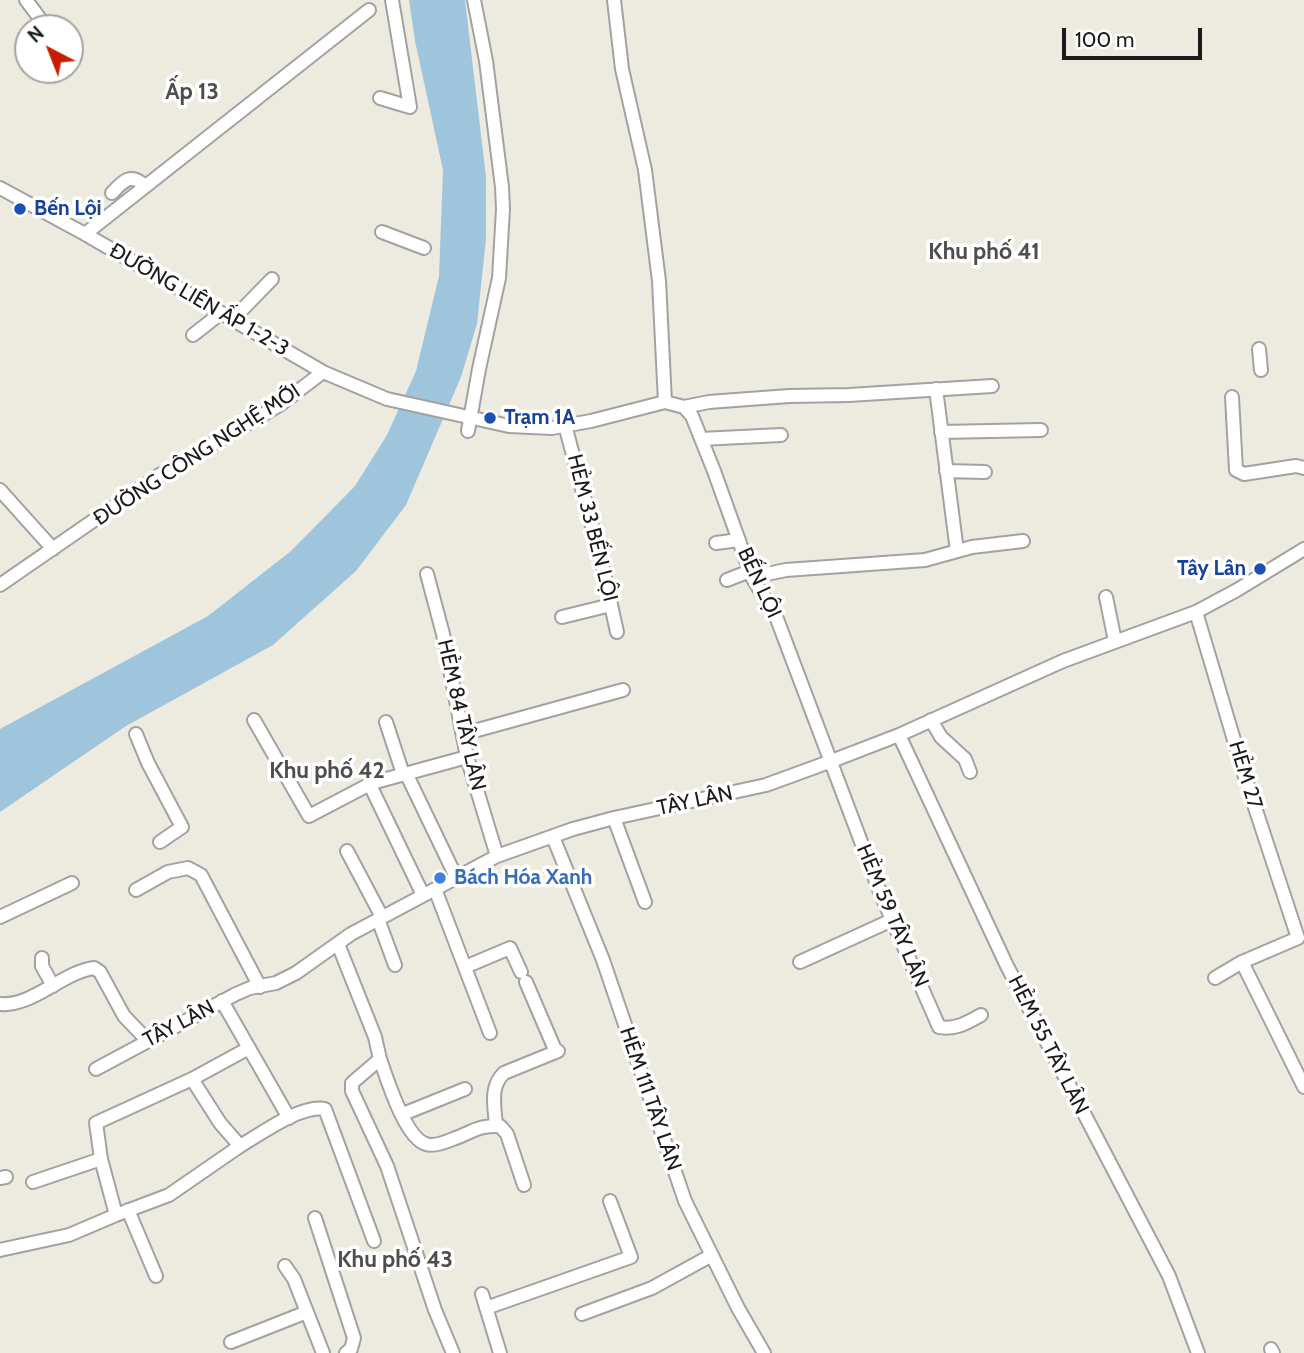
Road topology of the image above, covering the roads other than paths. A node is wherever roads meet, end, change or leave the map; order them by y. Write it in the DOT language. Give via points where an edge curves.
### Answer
graph roads {
  1 [pos="392,0"];
  2 [pos="474,0"];
  3 [pos="614,0"];
  4 [pos="369,9"];
  5 [pos="380,98"];
  6 [pos="145,186"];
  7 [pos="0,188"];
  8 [pos="112,193"];
  9 [pos="382,232"];
  10 [pos="85,234"];
  11 [pos="424,248"];
  12 [pos="272,279"];
  13 [pos="221,313"];
  14 [pos="233,319"];
  15 [pos="193,335"];
  16 [pos="1259,349"];
  17 [pos="1261,370"];
  18 [pos="323,372"];
  19 [pos="992,386"];
  20 [pos="936,390"];
  21 [pos="1231,397"];
  22 [pos="664,402"];
  23 [pos="684,407"];
  24 [pos="472,416"];
  25 [pos="565,425"];
  26 [pos="1041,430"];
  27 [pos="468,431"];
  28 [pos="941,432"];
  29 [pos="781,435"];
  30 [pos="701,439"];
  31 [pos="1304,468"];
  32 [pos="946,471"];
  33 [pos="985,472"];
  34 [pos="0,490"];
  35 [pos="739,540"];
  36 [pos="1023,541"];
  37 [pos="716,543"];
  38 [pos="53,549"];
  39 [pos="1304,549"];
  40 [pos="957,551"];
  41 [pos="428,574"];
  42 [pos="751,574"];
  43 [pos="727,580"];
  44 [pos="0,584"];
  45 [pos="1106,597"];
  46 [pos="611,605"];
  47 [pos="1196,611"];
  48 [pos="562,617"];
  49 [pos="617,632"];
  50 [pos="1115,641"];
  51 [pos="623,690"];
  52 [pos="254,720"];
  53 [pos="931,720"];
  54 [pos="386,722"];
  55 [pos="136,734"];
  56 [pos="463,734"];
  57 [pos="899,735"];
  58 [pos="467,757"];
  59 [pos="830,762"];
  60 [pos="970,772"];
  61 [pos="405,773"];
  62 [pos="370,785"];
  63 [pos="614,818"];
  64 [pos="553,837"];
  65 [pos="160,842"];
  66 [pos="347,850"];
  67 [pos="497,856"];
  68 [pos="456,877"];
  69 [pos="72,883"];
  70 [pos="136,890"];
  71 [pos="429,892"];
  72 [pos="645,902"];
  73 [pos="0,917"];
  74 [pos="380,918"];
  75 [pos="892,920"];
  76 [pos="338,944"];
  77 [pos="43,958"];
  78 [pos="800,962"];
  79 [pos="1242,962"];
  80 [pos="395,965"];
  81 [pos="464,967"];
  82 [pos="1215,978"];
  83 [pos="53,986"];
  84 [pos="260,987"];
  85 [pos="222,1001"];
  86 [pos="0,1004"];
  87 [pos="981,1015"];
  88 [pos="489,1033"];
  89 [pos="147,1040"];
  90 [pos="249,1048"];
  91 [pos="380,1059"];
  92 [pos="96,1069"];
  93 [pos="192,1079"];
  94 [pos="1304,1087"];
  95 [pos="465,1089"];
  96 [pos="403,1114"];
  97 [pos="289,1118"];
  98 [pos="496,1126"];
  99 [pos="240,1146"];
  100 [pos="101,1159"];
  101 [pos="33,1182"];
  102 [pos="524,1185"];
  103 [pos="610,1200"];
  104 [pos="122,1212"];
  105 [pos="315,1218"];
  106 [pos="374,1241"];
  107 [pos="0,1250"];
  108 [pos="712,1255"];
  109 [pos="285,1266"];
  110 [pos="156,1276"];
  111 [pos="482,1294"];
  112 [pos="486,1307"];
  113 [pos="307,1312"];
  114 [pos="582,1314"];
  115 [pos="231,1342"];
  116 [pos="323,1353"];
  117 [pos="346,1353"];
  118 [pos="453,1353"];
  119 [pos="500,1353"];
  120 [pos="764,1353"];
  121 [pos="1198,1353"];
  1 -- 5 [label="street" via="410,107"];
  2 -- 24 [label="street" via="486,61 503,209 499,278"];
  3 -- 22 [label="street" via="622,69 645,170 659,281"];
  4 -- 6 [label="street"];
  6 -- 8 [label="street" via="130,178"];
  6 -- 10 [label="street"];
  7 -- 10 [label="street, ĐƯỜNG LIÊN ẤP 1-2-3"];
  9 -- 11 [label="street"];
  10 -- 13 [label="street, ĐƯỜNG LIÊN ẤP 1-2-3"];
  12 -- 14 [label="street"];
  13 -- 14 [label="street, ĐƯỜNG LIÊN ẤP 1-2-3"];
  13 -- 15 [label="street"];
  14 -- 18 [label="street, ĐƯỜNG LIÊN ẤP 1-2-3"];
  16 -- 17 [label="street"];
  18 -- 24 [label="street, ĐƯỜNG LIÊN ẤP 1-2-3" via="397,401"];
  18 -- 38 [label="street, ĐƯỜNG CÔNG NGHỆ MỚI" via="282,404 158,476"];
  19 -- 20 [label="street"];
  20 -- 23 [label="street" via="789,396"];
  20 -- 28 [label="street"];
  21 -- 31 [label="street" via="1236,470 1244,474"];
  22 -- 23 [label="street"];
  22 -- 25 [label="street, ĐƯỜNG LIÊN ẤP 1-2-3"];
  23 -- 30 [label="street, BẾN LỘI"];
  24 -- 25 [label="street, ĐƯỜNG LIÊN ẤP 1-2-3" via="509,426"];
  24 -- 27 [label="street"];
  25 -- 46 [label="street, HẺM 33 BẾN LỘI"];
  26 -- 28 [label="street"];
  28 -- 32 [label="street"];
  29 -- 30 [label="street"];
  30 -- 35 [label="street, BẾN LỘI"];
  32 -- 33 [label="street"];
  32 -- 40 [label="street"];
  34 -- 38 [label="street"];
  35 -- 37 [label="street"];
  35 -- 42 [label="street, BẾN LỘI"];
  36 -- 40 [label="street"];
  38 -- 44 [label="street, ĐƯỜNG CÔNG NGHỆ MỚI"];
  39 -- 47 [label="street, TÂY LÂN"];
  40 -- 42 [label="street" via="925,560"];
  41 -- 56 [label="street, HẺM 84 TÂY LÂN"];
  42 -- 43 [label="street"];
  42 -- 59 [label="street, BẾN LỘI" via="777,619"];
  45 -- 50 [label="street"];
  46 -- 48 [label="street"];
  46 -- 49 [label="street, HẺM 33 BẾN LỘI"];
  47 -- 50 [label="street, TÂY LÂN"];
  47 -- 79 [label="street, HẺM 27" via="1298,938"];
  50 -- 53 [label="street, TÂY LÂN"];
  51 -- 56 [label="street"];
  52 -- 62 [label="street" via="309,816"];
  53 -- 57 [label="street, TÂY LÂN"];
  53 -- 60 [label="street" via="941,737 965,758"];
  54 -- 61 [label="street"];
  55 -- 65 [label="street" via="182,827"];
  56 -- 58 [label="street, HẺM 84 TÂY LÂN"];
  57 -- 59 [label="street, TÂY LÂN"];
  57 -- 121 [label="street, HẺM 55 TÂY LÂN" via="1007,966 1169,1276"];
  58 -- 61 [label="street"];
  58 -- 67 [label="street, HẺM 84 TÂY LÂN"];
  59 -- 63 [label="street, TÂY LÂN" via="766,785"];
  59 -- 75 [label="street, HẺM 59 TÂY LÂN"];
  61 -- 62 [label="street"];
  61 -- 68 [label="street"];
  62 -- 71 [label="street"];
  63 -- 64 [label="street, TÂY LÂN"];
  63 -- 72 [label="street"];
  64 -- 67 [label="street, TÂY LÂN"];
  64 -- 108 [label="street, HẺM 111 TÂY LÂN" via="603,960 685,1201"];
  66 -- 74 [label="street"];
  67 -- 68 [label="street, TÂY LÂN"];
  68 -- 71 [label="street, TÂY LÂN"];
  69 -- 73 [label="street"];
  70 -- 84 [label="street" via="168,872 188,868 201,875"];
  71 -- 74 [label="street, TÂY LÂN"];
  71 -- 81 [label="street"];
  74 -- 76 [label="street, TÂY LÂN"];
  74 -- 80 [label="street"];
  75 -- 78 [label="street"];
  75 -- 87 [label="street, HẺM 59 TÂY LÂN" via="939,1027 949,1029"];
  76 -- 84 [label="street, TÂY LÂN" via="296,973"];
  76 -- 91 [label="street"];
  77 -- 83 [label="street" via="42,966"];
  79 -- 82 [label="street"];
  79 -- 94 [label="street"];
  81 -- 88 [label="street"];
  81 -- 98 [label="street" via="510,948 557,1051 497,1080"];
  83 -- 86 [label="street"];
  83 -- 89 [label="street" via="94,968 124,1016"];
  84 -- 85 [label="street, TÂY LÂN"];
  85 -- 89 [label="street, TÂY LÂN"];
  85 -- 90 [label="street"];
  89 -- 92 [label="street, TÂY LÂN"];
  90 -- 93 [label="street"];
  90 -- 97 [label="street"];
  91 -- 96 [label="street"];
  91 -- 118 [label="street" via="352,1083 352,1091 387,1166"];
  93 -- 99 [label="street"];
  93 -- 100 [label="street" via="96,1123"];
  95 -- 96 [label="street"];
  96 -- 98 [label="street" via="411,1134 423,1144 454,1139 484,1125"];
  97 -- 99 [label="street"];
  97 -- 106 [label="street" via="325,1108"];
  98 -- 102 [label="street" via="507,1134"];
  99 -- 104 [label="street" via="169,1195"];
  100 -- 101 [label="street"];
  100 -- 104 [label="street"];
  103 -- 112 [label="street" via="631,1257"];
  104 -- 107 [label="street" via="69,1236"];
  104 -- 110 [label="street"];
  105 -- 117 [label="street" via="354,1338"];
  108 -- 114 [label="street" via="652,1288"];
  108 -- 120 [label="street, HẺM 111 TÂY LÂN"];
  109 -- 113 [label="street"];
  111 -- 112 [label="street"];
  112 -- 119 [label="street"];
  113 -- 115 [label="street"];
  113 -- 116 [label="street"];
}
